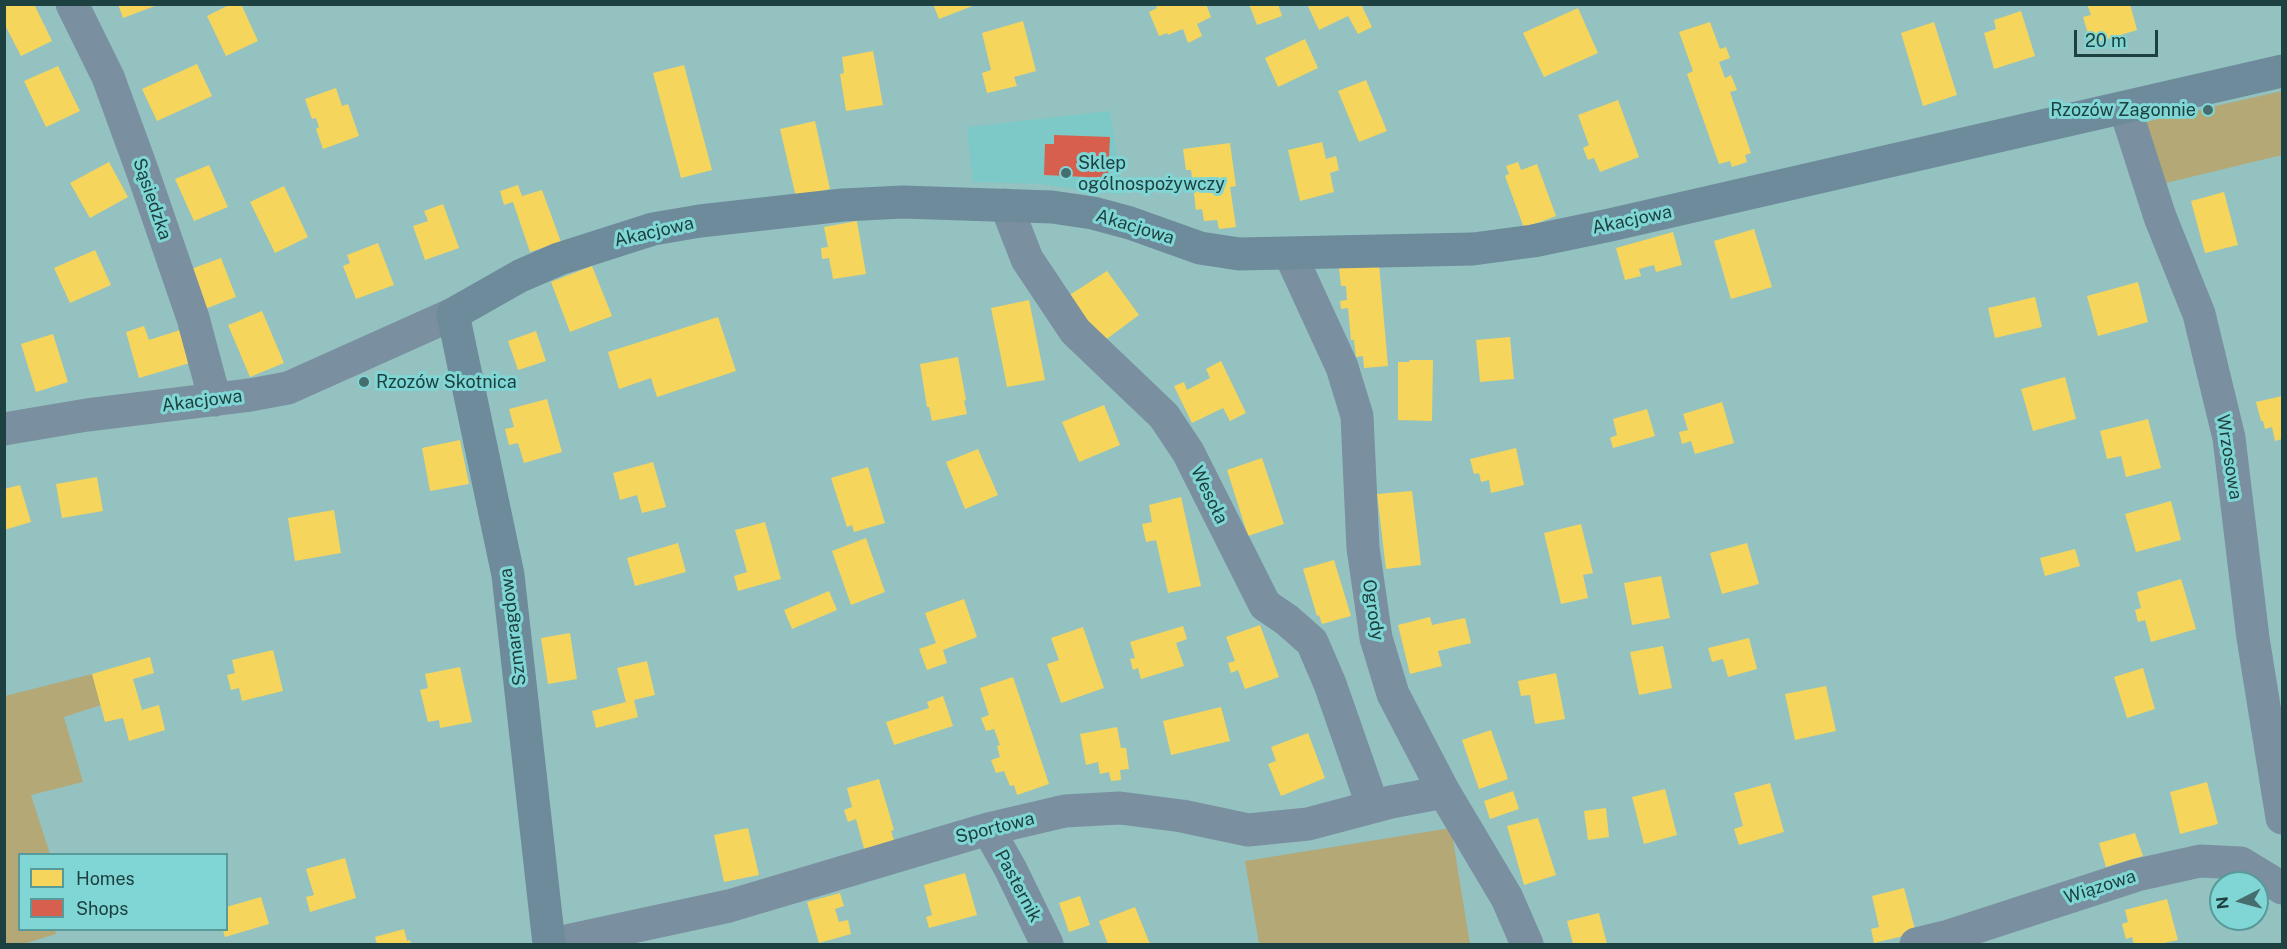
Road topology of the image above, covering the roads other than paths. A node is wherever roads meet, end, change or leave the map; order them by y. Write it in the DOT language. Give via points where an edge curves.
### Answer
graph roads {
  1 [pos="72,4"];
  2 [pos="2283,71"];
  3 [pos="2125,108"];
  4 [pos="1006,205"];
  5 [pos="1290,254"];
  6 [pos="453,314"];
  7 [pos="215,400"];
  8 [pos="4,429"];
  9 [pos="1444,792"];
  10 [pos="1373,807"];
  11 [pos="2283,819"];
  12 [pos="988,829"];
  13 [pos="2283,888"];
  14 [pos="551,945"];
  15 [pos="1047,945"];
  16 [pos="1527,945"];
  17 [pos="1916,945"];
  1 -- 7 [label="street, Sąsiedzka" via="108,77 142,170 193,318"];
  2 -- 3 [label="street, Akacjowa"];
  3 -- 5 [label="street, Akacjowa" via="1533,241 1473,249"];
  3 -- 11 [label="street, Wrzosowa" via="2160,217 2199,314 2229,438 2253,638"];
  4 -- 5 [label="street, Akacjowa" via="1093,213 1200,248 1239,254"];
  4 -- 6 [label="street, Akacjowa" via="875,202 700,220 653,229 559,259"];
  4 -- 10 [label="street, Wesoła" via="1027,259 1075,331 1164,416 1188,452 1265,605 1312,642"];
  5 -- 9 [label="street, Ogrody" via="1342,367 1357,416 1363,548 1376,638 1393,694"];
  6 -- 7 [label="street, Akacjowa" via="288,387"];
  6 -- 14 [label="street, Szmaragdowa" via="508,575"];
  7 -- 8 [label="street, Akacjowa"];
  9 -- 10 [label="street, Sportowa"];
  9 -- 16 [label="street, Ogrody" via="1506,898"];
  10 -- 12 [label="street, Sportowa" via="1308,824 1248,830 1120,808 1065,811"];
  12 -- 14 [label="street, Sportowa" via="729,906"];
  12 -- 15 [label="street, Pasternik"];
  13 -- 17 [label="street, Wiązowa" via="2241,863 2200,861 2137,875"];
}
